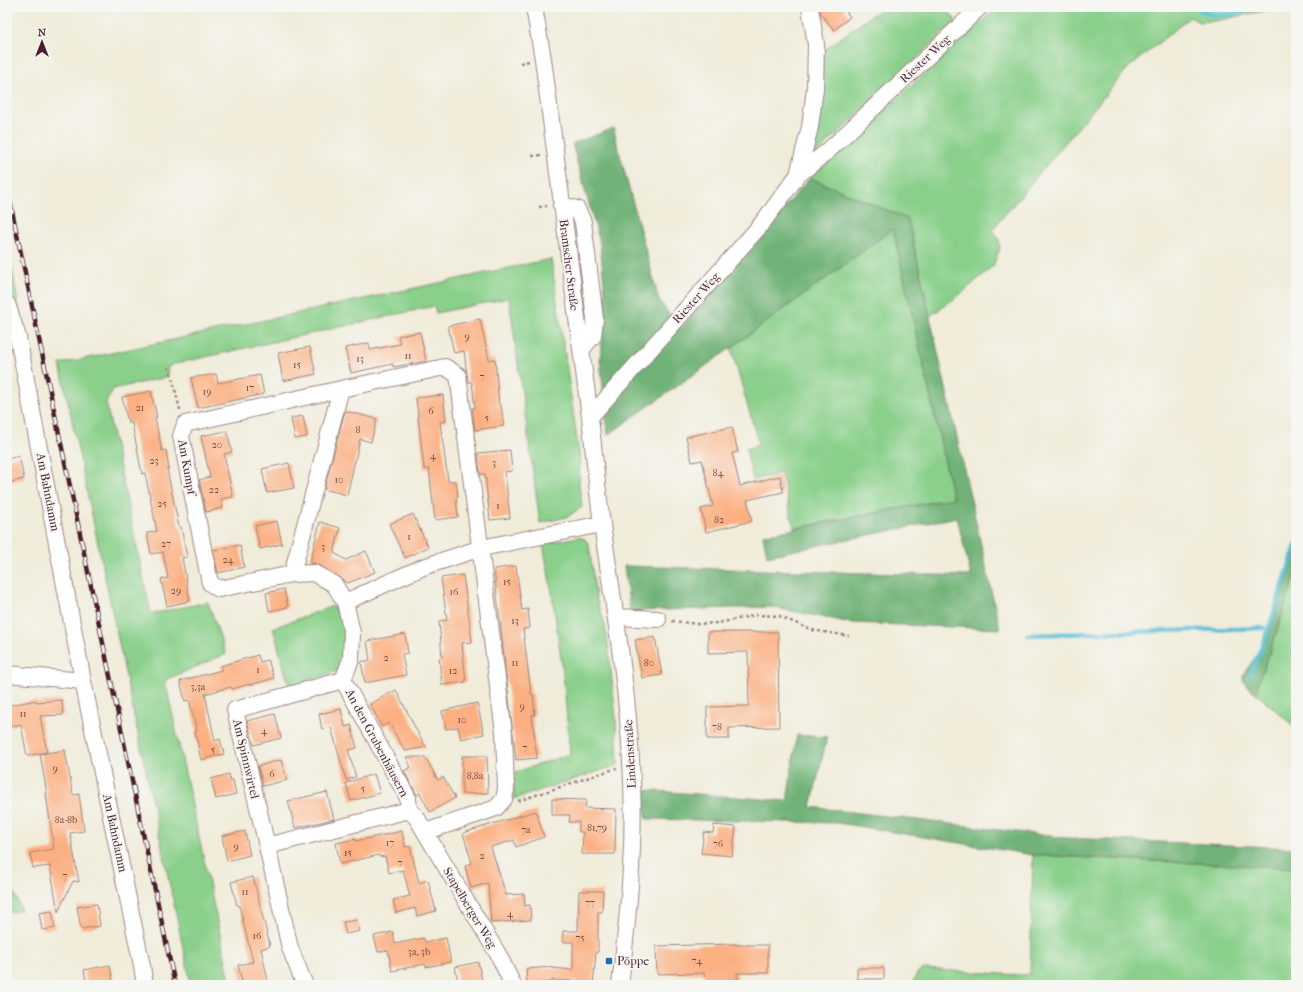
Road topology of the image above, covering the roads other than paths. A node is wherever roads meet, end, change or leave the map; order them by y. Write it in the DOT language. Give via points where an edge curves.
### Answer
graph roads {
  1 [pos="534,7"];
  2 [pos="810,7"];
  3 [pos="980,7"];
  4 [pos="798,175"];
  5 [pos="7,304"];
  6 [pos="341,389"];
  7 [pos="590,417"];
  8 [pos="602,524"];
  9 [pos="481,548"];
  10 [pos="292,574"];
  11 [pos="345,602"];
  12 [pos="616,617"];
  13 [pos="658,619"];
  14 [pos="7,674"];
  15 [pos="343,680"];
  16 [pos="84,681"];
  17 [pos="409,810"];
  18 [pos="426,832"];
  19 [pos="267,846"];
  20 [pos="304,983"];
  21 [pos="145,985"];
  22 [pos="513,985"];
  23 [pos="620,985"];
  1 -- 7 [label="street, Bramscher Straße"];
  2 -- 4 [label="street, Riester Weg" via="816,45 815,88 810,128"];
  3 -- 4 [label="street, Riester Weg"];
  4 -- 7 [label="street, Riester Weg" via="760,226"];
  5 -- 16 [label="street, Am Bahndamm" via="18,337"];
  6 -- 9 [label="street, Am Kumpf" via="445,367 458,375"];
  6 -- 10 [label="street"];
  6 -- 10 [label="street, Am Kumpf" via="186,424 181,436 210,583 220,589"];
  7 -- 8 [label="street, Bramscher Straße"];
  8 -- 9 [label="street"];
  8 -- 12 [label="street, Lindenstraße"];
  9 -- 11 [label="street" via="423,567"];
  9 -- 18 [label="street" via="504,733 506,789 504,799 496,808"];
  10 -- 11 [label="street, Am Kumpf" via="314,573 334,584"];
  11 -- 15 [label="street, An den Grubenhäusern" via="352,633 351,659"];
  12 -- 13 [label="street"];
  12 -- 23 [label="street, Lindenstraße" via="632,763 632,854"];
  14 -- 16 [label="street"];
  15 -- 17 [label="street, An den Grubenhäusern" via="408,798"];
  15 -- 19 [label="street, Am Spinnwirtel" via="235,710"];
  16 -- 21 [label="street, Am Bahndamm"];
  17 -- 18 [label="street, An den Grubenhäusern"];
  17 -- 19 [label="street"];
  18 -- 22 [label="street, Stapelberger Weg" via="498,954"];
  19 -- 20 [label="street, Am Spinnwirtel" via="290,948"];
}
